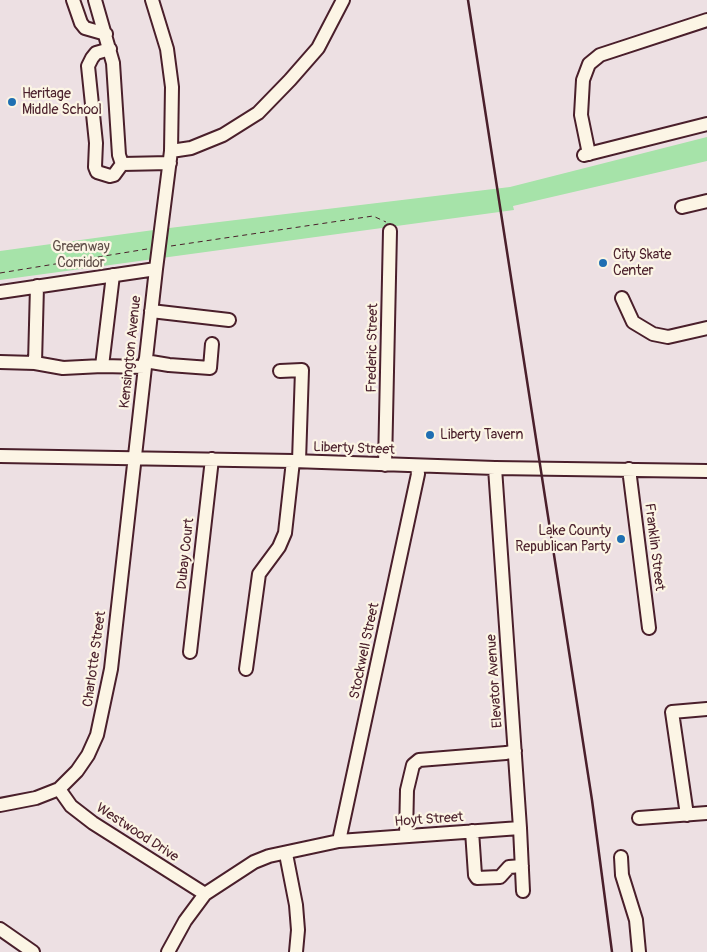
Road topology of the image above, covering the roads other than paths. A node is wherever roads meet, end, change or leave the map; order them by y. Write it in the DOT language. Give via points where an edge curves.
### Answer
graph roads {
  1 [pos="73,0"];
  2 [pos="95,0"];
  3 [pos="152,0"];
  4 [pos="343,0"];
  5 [pos="707,20"];
  6 [pos="106,34"];
  7 [pos="110,48"];
  8 [pos="707,124"];
  9 [pos="170,157"];
  10 [pos="122,164"];
  11 [pos="707,202"];
  12 [pos="682,207"];
  13 [pos="390,231"];
  14 [pos="156,268"];
  15 [pos="113,275"];
  16 [pos="37,286"];
  17 [pos="0,292"];
  18 [pos="622,298"];
  19 [pos="151,311"];
  20 [pos="229,320"];
  21 [pos="707,328"];
  22 [pos="212,344"];
  23 [pos="0,362"];
  24 [pos="35,363"];
  25 [pos="145,364"];
  26 [pos="102,366"];
  27 [pos="280,371"];
  28 [pos="0,456"];
  29 [pos="212,459"];
  30 [pos="134,460"];
  31 [pos="296,461"];
  32 [pos="384,465"];
  33 [pos="417,466"];
  34 [pos="495,468"];
  35 [pos="629,469"];
  36 [pos="707,471"];
  37 [pos="649,628"];
  38 [pos="190,652"];
  39 [pos="246,669"];
  40 [pos="707,709"];
  41 [pos="515,751"];
  42 [pos="58,789"];
  43 [pos="0,805"];
  44 [pos="707,813"];
  45 [pos="687,814"];
  46 [pos="639,818"];
  47 [pos="520,828"];
  48 [pos="472,831"];
  49 [pos="406,836"];
  50 [pos="339,841"];
  51 [pos="286,854"];
  52 [pos="621,857"];
  53 [pos="522,866"];
  54 [pos="523,891"];
  55 [pos="205,894"];
  56 [pos="0,929"];
  57 [pos="33,952"];
  58 [pos="168,952"];
  59 [pos="296,952"];
  60 [pos="639,952"];
  1 -- 6 [label="street" via="85,28"];
  2 -- 6 [label="street"];
  3 -- 9 [label="street, Kensington Avenue" via="167,49 172,87"];
  4 -- 9 [label="street" via="318,48 258,113 223,135"];
  5 -- 8 [label="street" via="600,55 589,64 583,80 581,115 586,155"];
  6 -- 7 [label="street"];
  7 -- 10 [label="street"];
  7 -- 10 [label="street" via="96,53 88,66 96,143 95,167 97,172 110,176"];
  9 -- 10 [label="street"];
  9 -- 14 [label="street, Kensington Avenue"];
  11 -- 12 [label="street"];
  13 -- 32 [label="street, Frederic Street"];
  14 -- 15 [label="street"];
  14 -- 19 [label="street, Kensington Avenue"];
  15 -- 16 [label="street"];
  15 -- 26 [label="street"];
  16 -- 17 [label="street"];
  16 -- 24 [label="street"];
  18 -- 21 [label="street" via="632,322 653,334 668,337"];
  19 -- 20 [label="street"];
  19 -- 25 [label="street, Kensington Avenue"];
  22 -- 25 [label="street" via="210,368"];
  23 -- 24 [label="street"];
  24 -- 26 [label="street" via="63,368"];
  25 -- 26 [label="street"];
  25 -- 30 [label="street, Kensington Avenue"];
  27 -- 31 [label="street" via="302,370"];
  28 -- 30 [label="street, Liberty Street"];
  29 -- 30 [label="street, Liberty Street"];
  29 -- 31 [label="street, Liberty Street"];
  29 -- 38 [label="street, Dubay Court"];
  30 -- 42 [label="street, Charlotte Street" via="104,711 88,755"];
  31 -- 32 [label="street, Liberty Street"];
  31 -- 39 [label="street" via="285,533 280,547 259,574"];
  32 -- 33 [label="street, Liberty Street"];
  33 -- 34 [label="street, Liberty Street"];
  33 -- 50 [label="street, Stockwell Street" via="418,474"];
  34 -- 35 [label="street, Liberty Street"];
  34 -- 41 [label="street, Elevator Avenue"];
  35 -- 36 [label="street, Liberty Street"];
  35 -- 37 [label="street, Franklin Street"];
  40 -- 45 [label="street" via="672,712"];
  41 -- 47 [label="street, Elevator Avenue"];
  41 -- 49 [label="street" via="419,760 413,765 408,790"];
  42 -- 43 [label="street, Charlotte Street" via="36,798"];
  42 -- 55 [label="street, Westwood Drive" via="71,806 92,823"];
  44 -- 45 [label="street"];
  45 -- 46 [label="street"];
  47 -- 48 [label="street, Hoyt Street"];
  47 -- 53 [label="street, Elevator Avenue"];
  48 -- 49 [label="street, Hoyt Street"];
  48 -- 53 [label="street" via="477,878 500,877 509,867"];
  49 -- 50 [label="street, Hoyt Street"];
  50 -- 51 [label="street, Hoyt Street"];
  51 -- 55 [label="street, Hoyt Street" via="254,862"];
  51 -- 59 [label="street" via="296,905"];
  52 -- 60 [label="street" via="622,875 636,920"];
  53 -- 54 [label="street, Elevator Avenue"];
  55 -- 58 [label="street"];
  56 -- 57 [label="street"];
}
